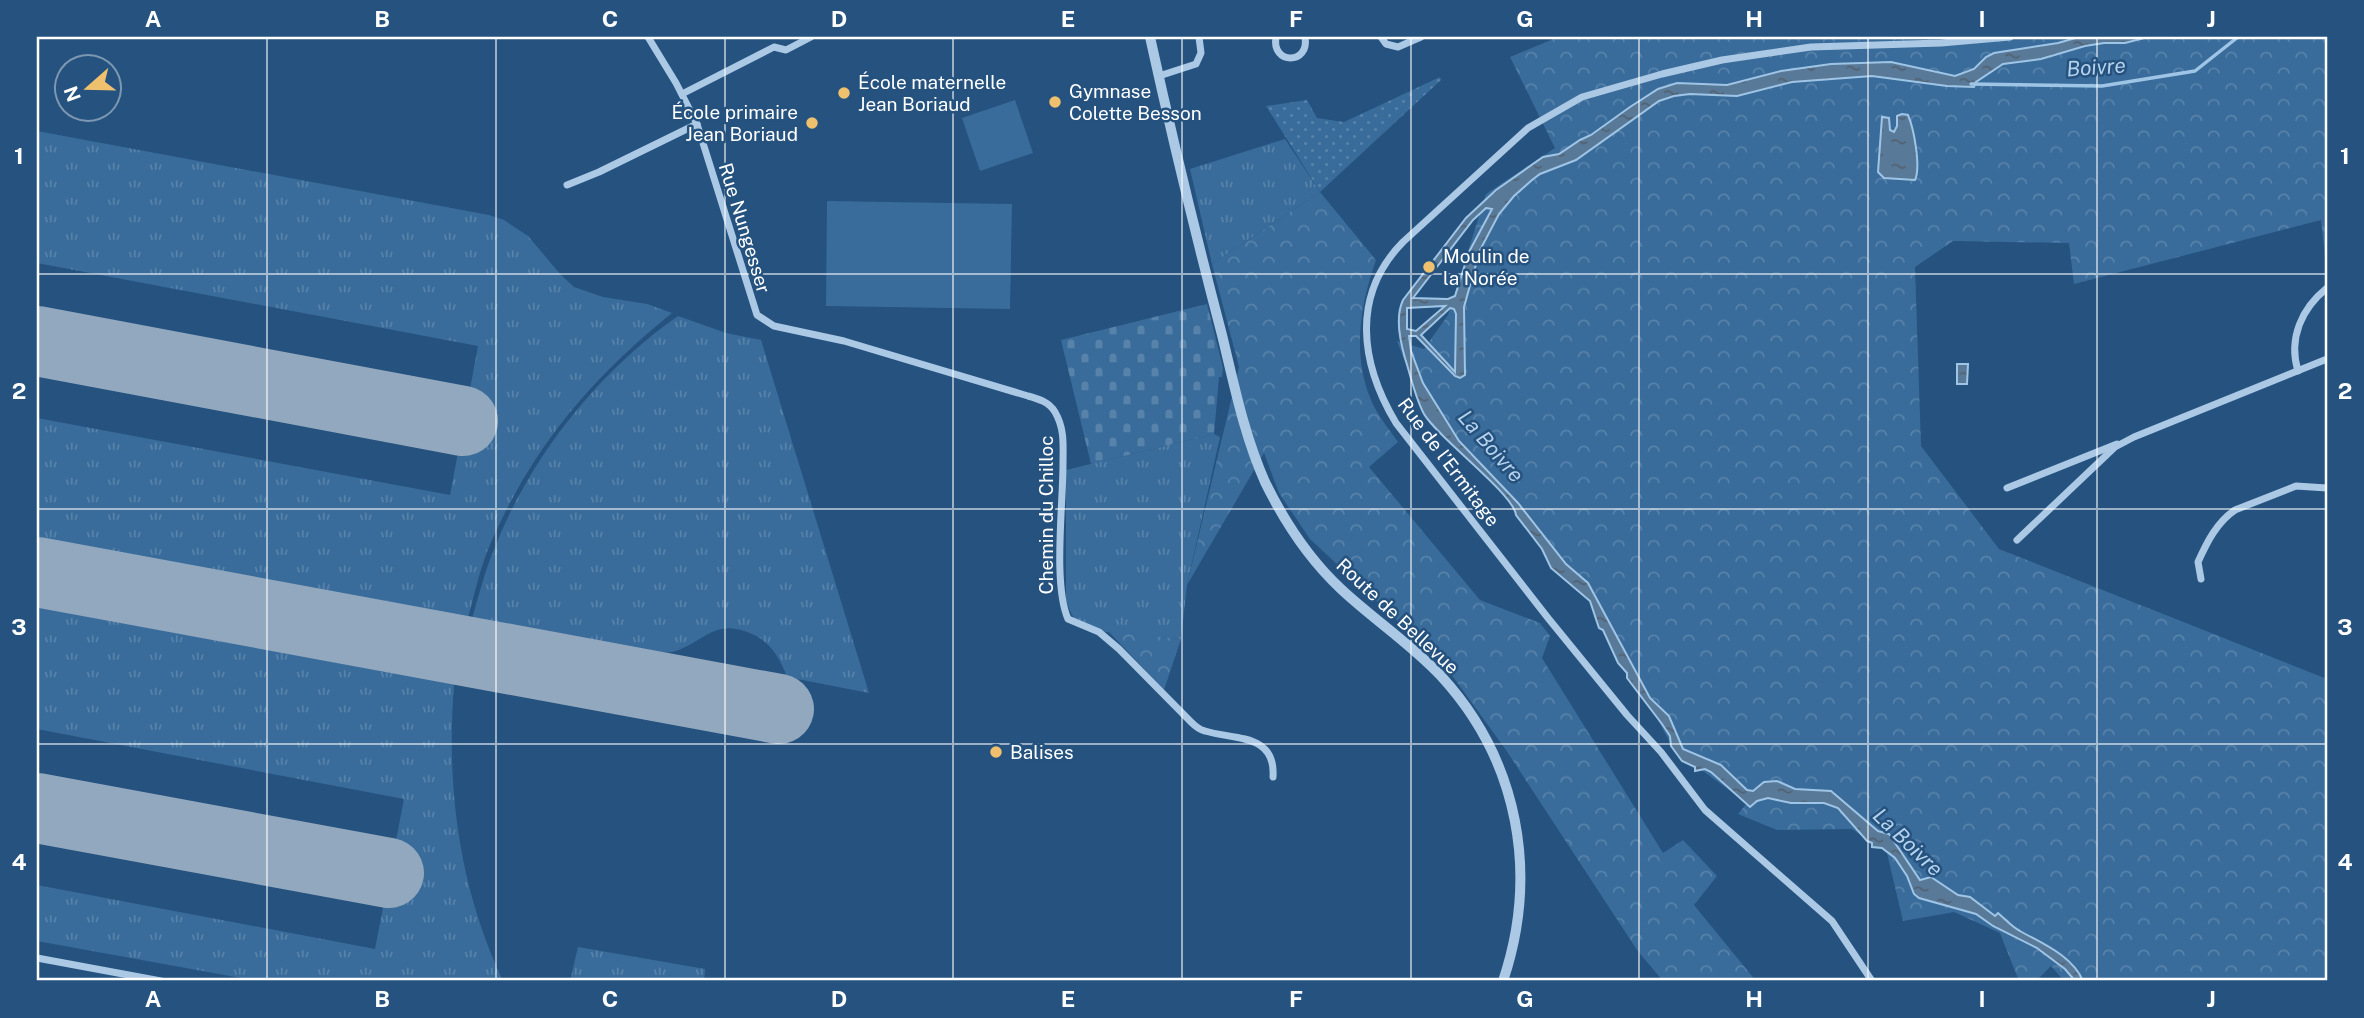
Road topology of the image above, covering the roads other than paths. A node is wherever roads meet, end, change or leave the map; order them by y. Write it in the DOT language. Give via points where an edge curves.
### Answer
graph roads {
  1 [pos="648,37"];
  2 [pos="811,37"];
  3 [pos="1150,37"];
  4 [pos="1199,37"];
  5 [pos="1276,37"];
  6 [pos="1305,37"];
  7 [pos="1381,37"];
  8 [pos="1421,37"];
  9 [pos="2010,37"];
  10 [pos="1159,76"];
  11 [pos="682,94"];
  12 [pos="697,124"];
  13 [pos="567,186"];
  14 [pos="2327,288"];
  15 [pos="757,315"];
  16 [pos="2327,359"];
  17 [pos="2298,371"];
  18 [pos="2134,437"];
  19 [pos="2007,488"];
  20 [pos="2327,488"];
  21 [pos="2017,540"];
  22 [pos="2201,579"];
  23 [pos="1273,777"];
  24 [pos="37,958"];
  25 [pos="161,981"];
  26 [pos="1503,981"];
  27 [pos="1872,981"];
  1 -- 11 [label="street, Rue Nungesser"];
  2 -- 11 [label="street" via="786,50 774,47"];
  3 -- 10 [label="street, Route de Bellevue"];
  4 -- 10 [label="street" via="1201,53 1196,64"];
  5 -- 6 [label="street" via="1278,52 1289,58 1303,52"];
  7 -- 8 [label="street" via="1398,47"];
  9 -- 27 [label="street, Rue de l’Ermitage" via="1824,45 1661,74 1582,97 1528,128 1403,242 1374,282 1369,304 1368,352 1385,405 1396,423 1705,810 1832,921"];
  10 -- 26 [label="street, Route de Bellevue" via="1241,412 1273,498 1331,579 1441,676 1471,714 1509,793 1519,835 1522,878 1518,923"];
  11 -- 12 [label="street, Rue Nungesser"];
  12 -- 13 [label="street"];
  12 -- 15 [label="street, Rue Nungesser"];
  14 -- 17 [label="street" via="2301,318 2295,335"];
  15 -- 23 [label="street, Chemin du Chilloc" via="774,326 844,341 1051,406 1062,428 1062,607 1068,619 1099,632 1203,731 1264,747 1274,763"];
  16 -- 17 [label="street"];
  17 -- 18 [label="street"];
  18 -- 19 [label="street"];
  18 -- 21 [label="street" via="2115,447"];
  20 -- 22 [label="street" via="2287,488 2228,514 2198,562"];
  24 -- 25 [label="street"];
}
